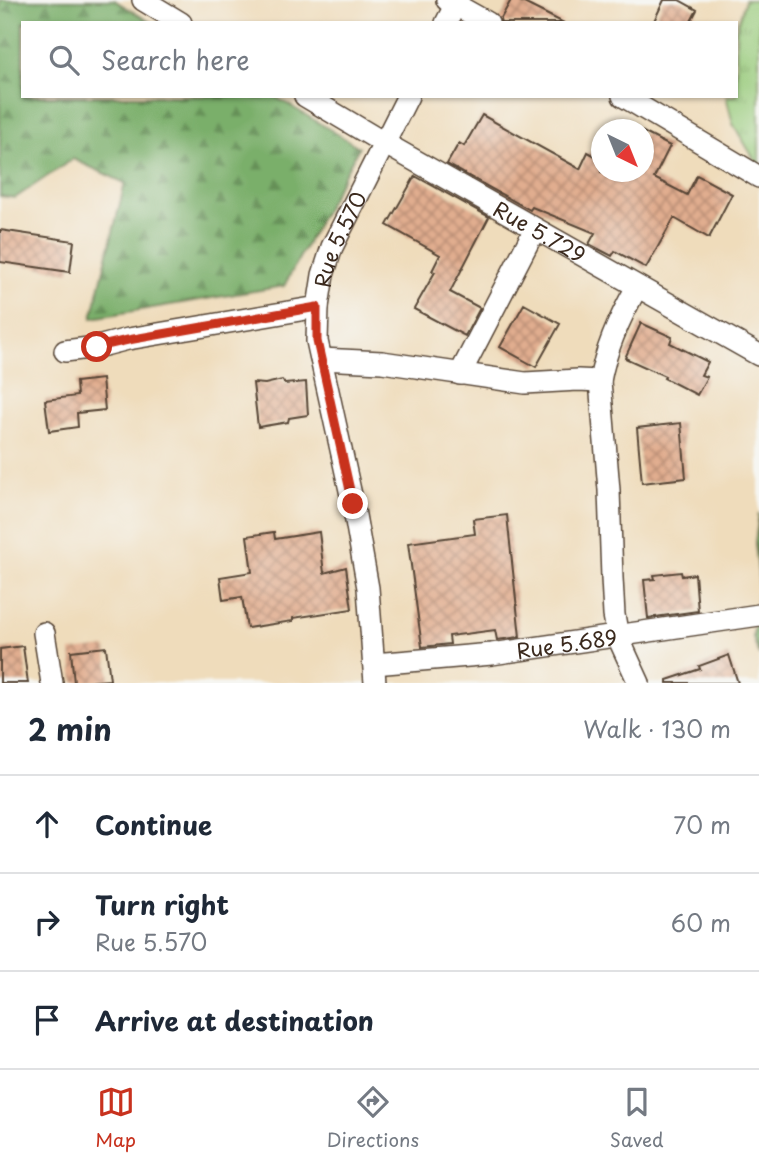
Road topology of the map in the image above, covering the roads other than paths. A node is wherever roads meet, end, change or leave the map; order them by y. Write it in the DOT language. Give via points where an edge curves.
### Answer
graph roads {
  1 [pos="143,0"];
  2 [pos="452,7"];
  3 [pos="178,21"];
  4 [pos="484,21"];
  5 [pos="308,98"];
  6 [pos="407,98"];
  7 [pos="626,98"];
  8 [pos="384,143"];
  9 [pos="759,177"];
  10 [pos="535,229"];
  11 [pos="637,287"];
  12 [pos="317,307"];
  13 [pos="65,351"];
  14 [pos="759,355"];
  15 [pos="321,359"];
  16 [pos="460,374"];
  17 [pos="600,381"];
  18 [pos="759,615"];
  19 [pos="44,634"];
  20 [pos="618,637"];
  21 [pos="374,673"];
  22 [pos="52,683"];
  23 [pos="639,683"];
  1 -- 3 [label="street"];
  2 -- 4 [label="street"];
  5 -- 8 [label="street, Rue 5.729"];
  6 -- 8 [label="street, Rue 5.570"];
  7 -- 9 [label="street"];
  8 -- 10 [label="street, Rue 5.729"];
  8 -- 12 [label="street, Rue 5.570" via="332,247"];
  10 -- 11 [label="street, Rue 5.729"];
  10 -- 16 [label="street"];
  11 -- 14 [label="street, Rue 5.729"];
  11 -- 17 [label="street" via="612,336"];
  12 -- 13 [label="street"];
  12 -- 15 [label="street, Rue 5.570"];
  15 -- 16 [label="street" via="382,362"];
  15 -- 21 [label="street, Rue 5.570" via="368,588"];
  16 -- 17 [label="street" via="525,383"];
  17 -- 20 [label="street"];
  18 -- 20 [label="street, Rue 5.689"];
  19 -- 22 [label="street"];
  20 -- 21 [label="street, Rue 5.689"];
  20 -- 23 [label="street"];
}
